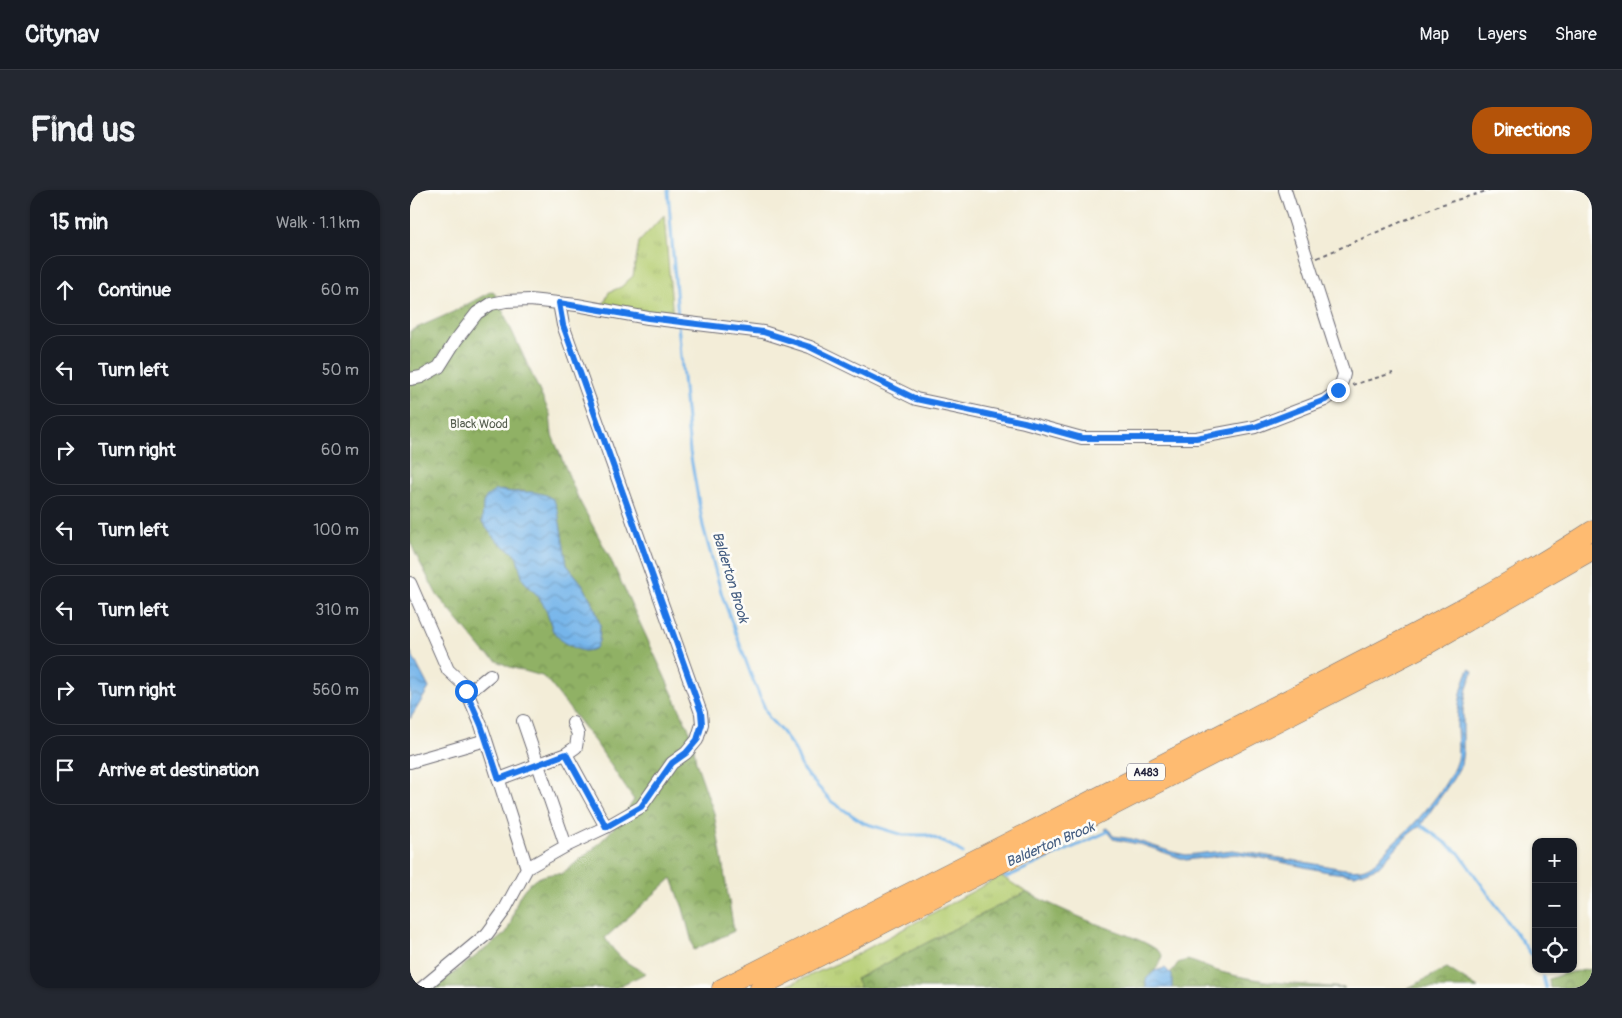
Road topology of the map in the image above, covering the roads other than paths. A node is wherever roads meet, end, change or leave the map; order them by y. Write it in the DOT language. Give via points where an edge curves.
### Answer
graph roads {
  1 [pos="1285,190"];
  2 [pos="559,303"];
  3 [pos="410,379"];
  4 [pos="1592,530"];
  5 [pos="1592,551"];
  6 [pos="410,584"];
  7 [pos="490,675"];
  8 [pos="466,691"];
  9 [pos="523,721"];
  10 [pos="573,723"];
  11 [pos="486,740"];
  12 [pos="566,754"];
  13 [pos="410,762"];
  14 [pos="538,764"];
  15 [pos="499,779"];
  16 [pos="606,827"];
  17 [pos="566,846"];
  18 [pos="528,868"];
  19 [pos="422,988"];
  20 [pos="721,988"];
  21 [pos="758,988"];
  1 -- 2 [label="lane" via="1344,374 1342,385 1325,400 1255,427 1196,438 1082,438 916,399 810,347 763,332"];
  2 -- 3 [label="lane" via="530,300 491,304 476,314 439,367"];
  2 -- 16 [label="lane" via="563,325 701,712 702,724 697,740 672,763 641,807"];
  4 -- 20 [label="highway, A483" via="1415,633"];
  5 -- 21 [label="highway, A483" via="1426,646"];
  6 -- 8 [label="lane" via="448,670"];
  7 -- 8 [label="lane"];
  8 -- 11 [label="lane"];
  9 -- 14 [label="lane"];
  10 -- 12 [label="lane" via="578,734 576,747"];
  11 -- 13 [label="lane"];
  11 -- 15 [label="lane"];
  12 -- 14 [label="lane"];
  12 -- 16 [label="lane"];
  14 -- 15 [label="lane"];
  14 -- 17 [label="lane"];
  15 -- 18 [label="lane"];
  16 -- 17 [label="lane"];
  17 -- 18 [label="lane"];
  18 -- 19 [label="lane" via="487,934"];
}
